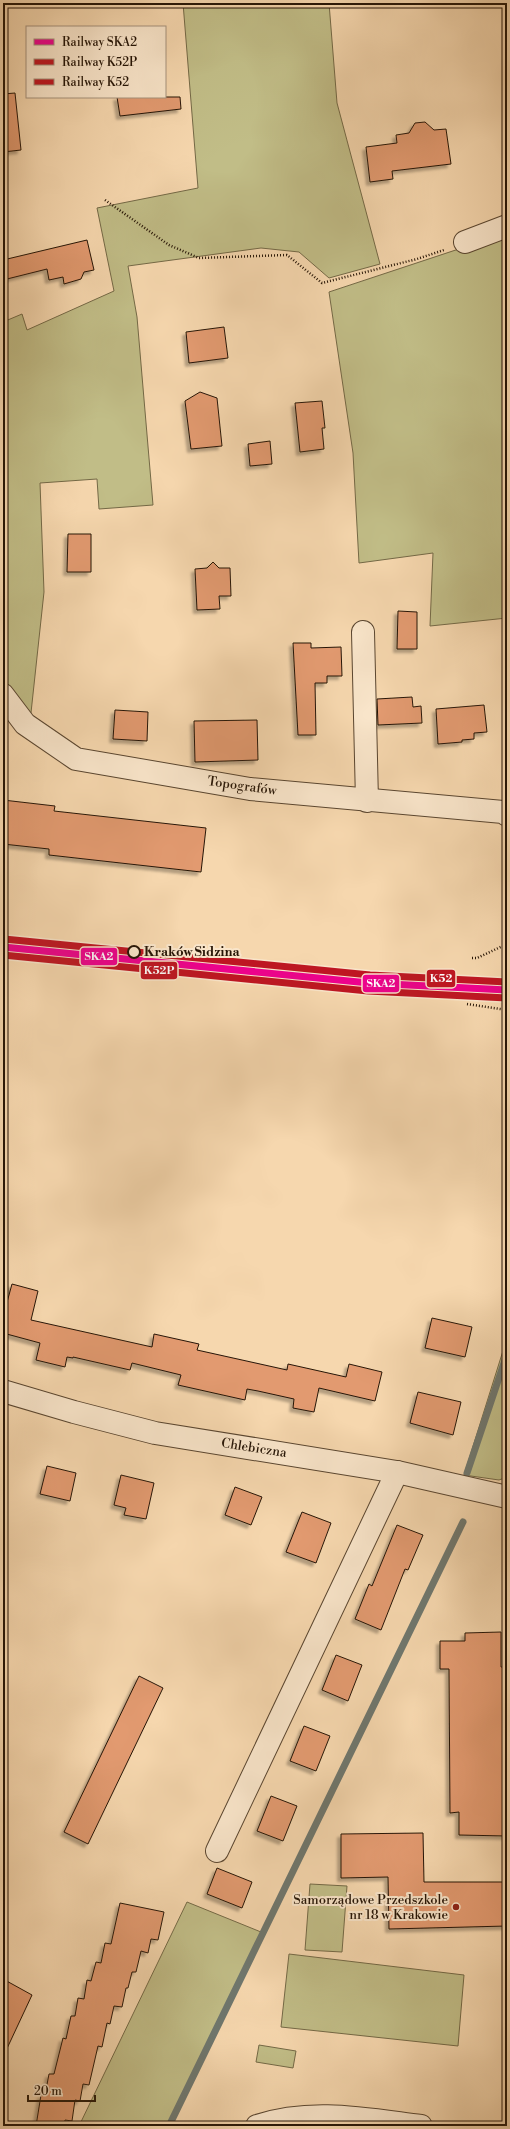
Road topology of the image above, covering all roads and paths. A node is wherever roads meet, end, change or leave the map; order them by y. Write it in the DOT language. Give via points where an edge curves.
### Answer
graph roads {
  1 [pos="105,200"];
  2 [pos="507,226"];
  3 [pos="465,242"];
  4 [pos="363,632"];
  5 [pos="3,695"];
  6 [pos="367,801"];
  7 [pos="507,815"];
  8 [pos="507,944"];
  9 [pos="472,958"];
  10 [pos="467,1004"];
  11 [pos="507,1010"];
  12 [pos="3,1391"];
  13 [pos="397,1472"];
  14 [pos="507,1497"];
  15 [pos="218,1851"];
  16 [pos="352,2122"];
  17 [pos="257,2126"];
  18 [pos="421,2126"];
  1 -- 3 [label="path" via="169,245 199,258 287,255 322,283 417,259"];
  2 -- 3 [label="street"];
  4 -- 6 [label="street"];
  5 -- 6 [label="street, Topografów" via="25,724 76,759 250,789"];
  6 -- 7 [label="street, Topografów" via="448,806 503,812"];
  8 -- 9 [label="path"];
  10 -- 11 [label="path"];
  12 -- 13 [label="street, Chlebiczna" via="155,1433"];
  13 -- 14 [label="street, Chlebiczna"];
  13 -- 15 [label="street"];
  16 -- 17 [label="street" via="302,2116 278,2119"];
  16 -- 18 [label="street"];
}
